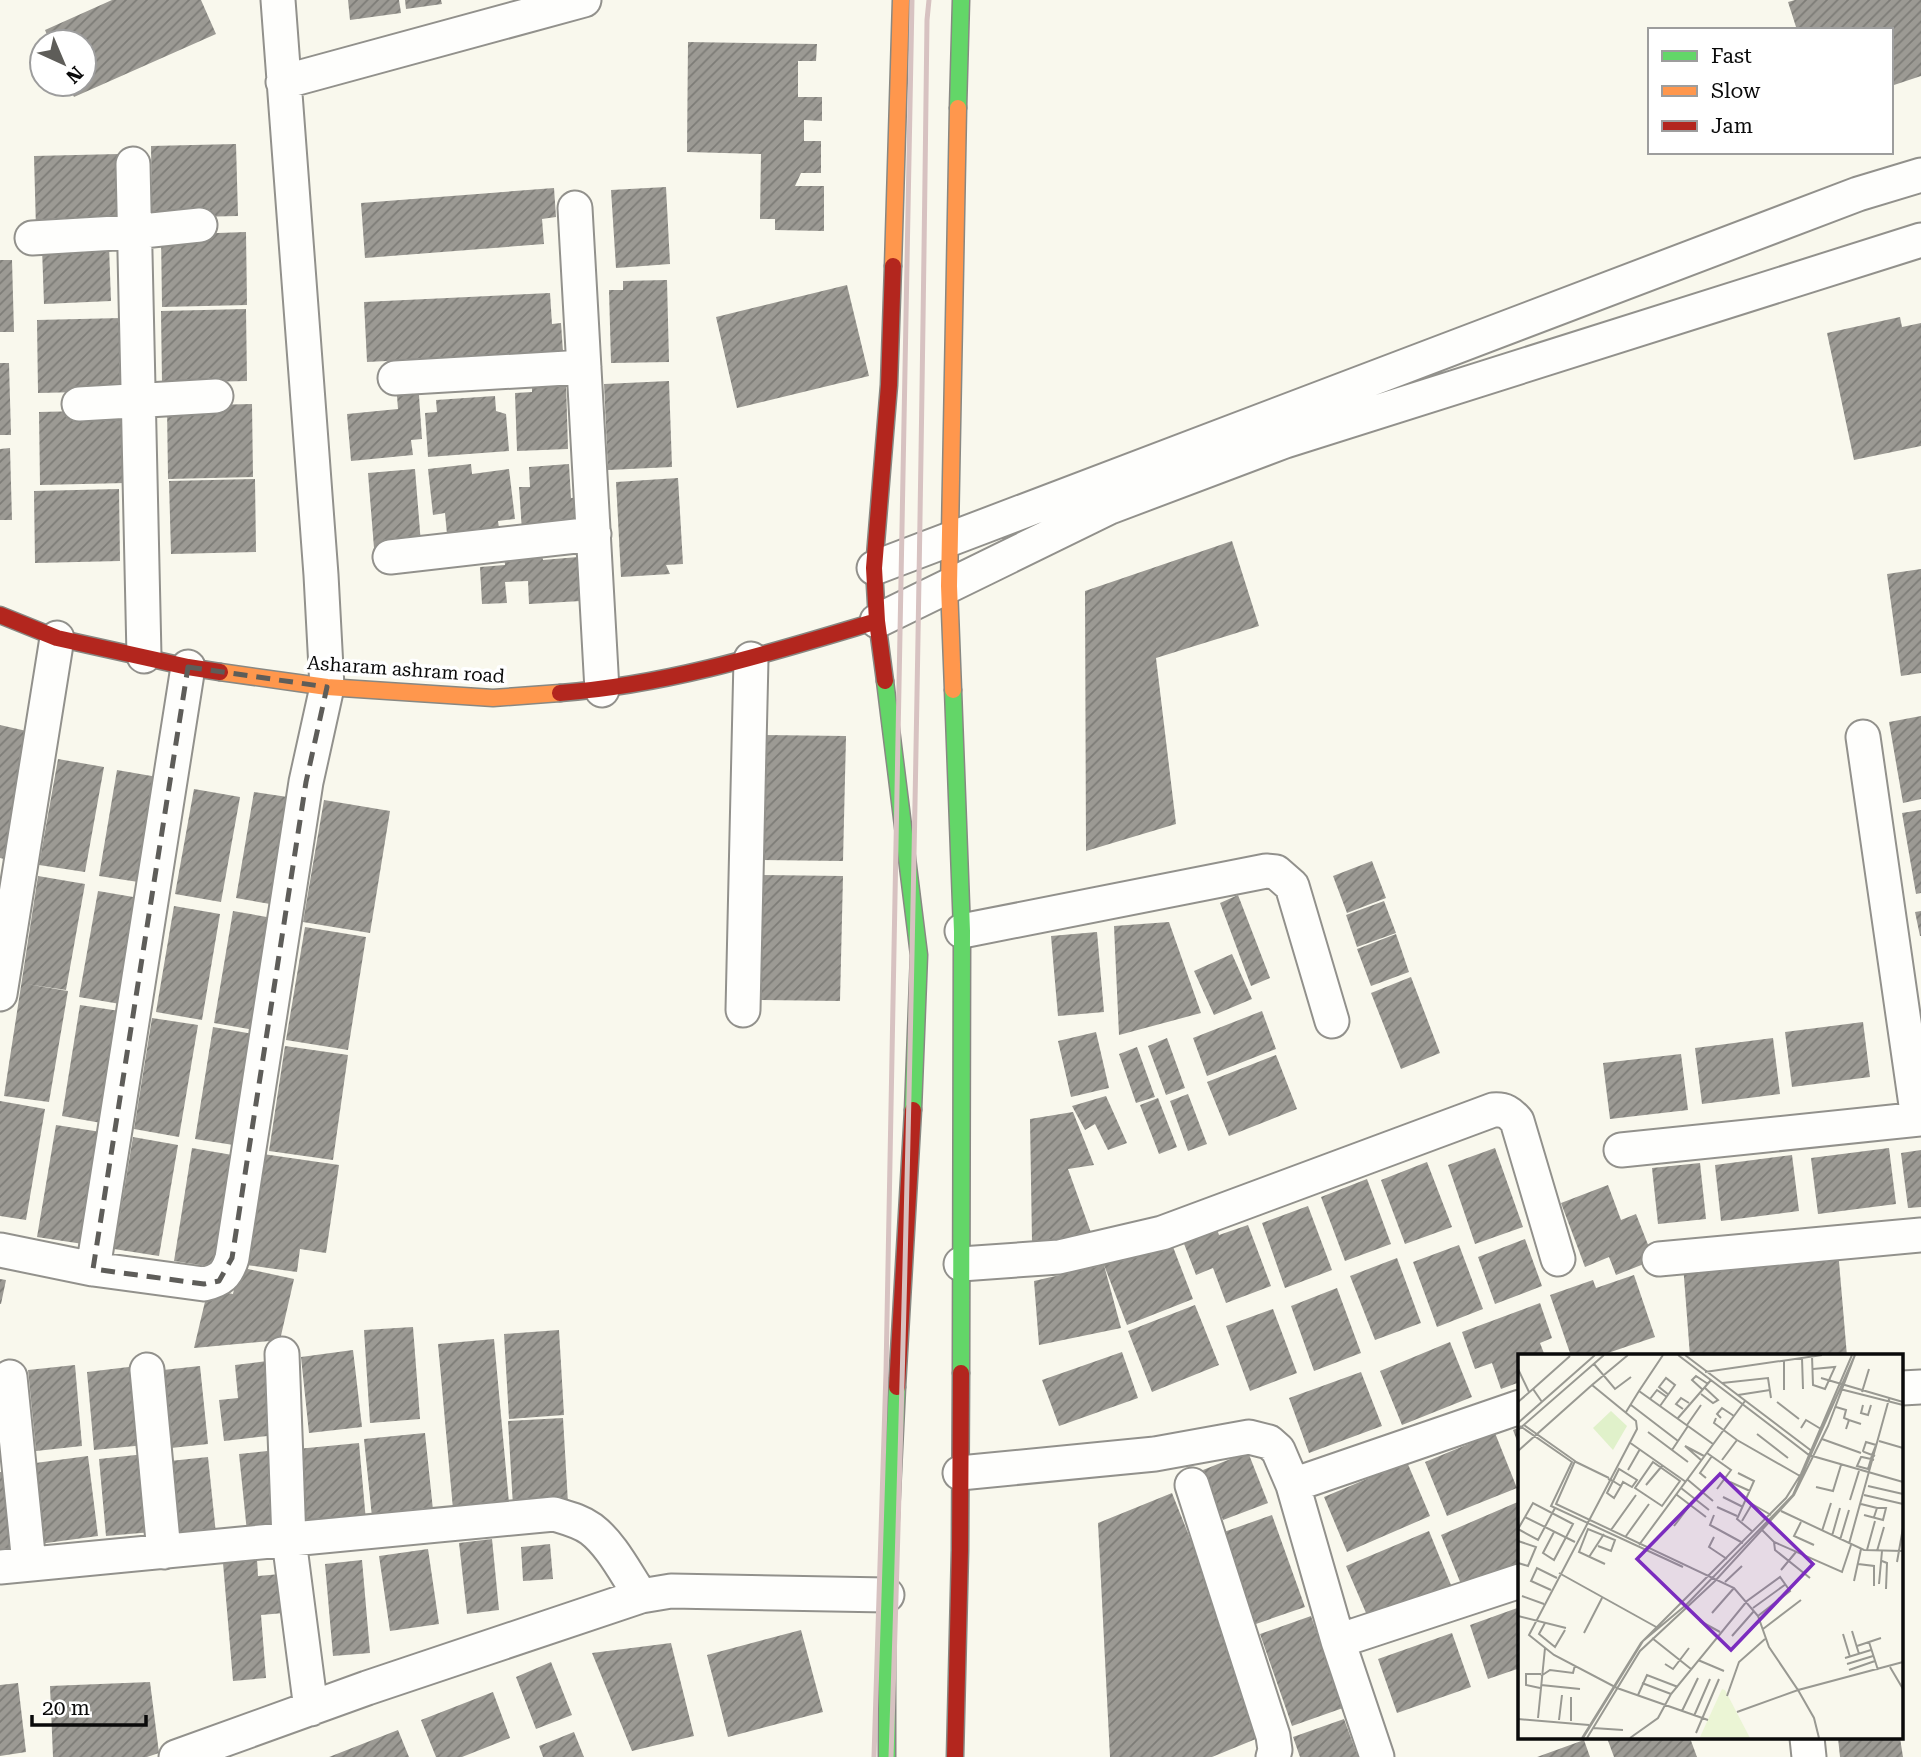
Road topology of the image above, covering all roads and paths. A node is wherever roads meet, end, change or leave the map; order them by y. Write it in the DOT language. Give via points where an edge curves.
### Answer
graph roads {
  1 [pos="278,0"];
  2 [pos="584,0"];
  3 [pos="901,0"];
  4 [pos="961,0"];
  5 [pos="284,82"];
  6 [pos="133,164"];
  7 [pos="1921,175"];
  8 [pos="575,208"];
  9 [pos="200,225"];
  10 [pos="133,232"];
  11 [pos="32,239"];
  12 [pos="1921,240"];
  13 [pos="584,367"];
  14 [pos="395,378"];
  15 [pos="216,396"];
  16 [pos="138,400"];
  17 [pos="79,404"];
  18 [pos="594,534"];
  19 [pos="950,539"];
  20 [pos="390,557"];
  21 [pos="865,578"];
  22 [pos="949,586"];
  23 [pos="0,615"];
  24 [pos="829,619"];
  25 [pos="877,621"];
  26 [pos="57,638"];
  27 [pos="811,640"];
  28 [pos="144,656"];
  29 [pos="751,659"];
  30 [pos="188,667"];
  31 [pos="327,687"];
  32 [pos="603,690"];
  33 [pos="1863,737"];
  34 [pos="962,931"];
  35 [pos="0,994"];
  36 [pos="743,1010"];
  37 [pos="1332,1021"];
  38 [pos="1920,1119"];
  39 [pos="1621,1150"];
  40 [pos="1921,1235"];
  41 [pos="0,1250"];
  42 [pos="1558,1259"];
  43 [pos="1659,1259"];
  44 [pos="961,1264"];
  45 [pos="93,1269"];
  46 [pos="282,1354"];
  47 [pos="147,1370"];
  48 [pos="10,1377"];
  49 [pos="1518,1408"];
  50 [pos="960,1474"];
  51 [pos="1192,1485"];
  52 [pos="1293,1485"];
  53 [pos="289,1540"];
  54 [pos="164,1552"];
  55 [pos="14,1566"];
  56 [pos="1518,1582"];
  57 [pos="887,1595"];
  58 [pos="641,1596"];
  59 [pos="1338,1641"];
  60 [pos="311,1709"];
  61 [pos="176,1757"];
  62 [pos="887,1757"];
  63 [pos="955,1757"];
  64 [pos="1273,1757"];
  65 [pos="1377,1757"];
  1 -- 5 [label="street"];
  2 -- 5 [label="street"];
  3 -- 21 [label="street" via="889,385"];
  4 -- 19 [label="street"];
  5 -- 31 [label="street"];
  6 -- 10 [label="street"];
  7 -- 19 [label="street" via="1858,194"];
  8 -- 13 [label="street"];
  9 -- 10 [label="street"];
  10 -- 11 [label="street"];
  10 -- 16 [label="street"];
  12 -- 22 [label="street" via="1285,441 1110,507"];
  13 -- 14 [label="street"];
  13 -- 18 [label="street"];
  15 -- 16 [label="street"];
  16 -- 17 [label="street"];
  16 -- 28 [label="street"];
  18 -- 20 [label="street"];
  18 -- 32 [label="street"];
  19 -- 21 [label="street"];
  19 -- 22 [label="street"];
  21 -- 25 [label="street"];
  22 -- 25 [label="street"];
  22 -- 34 [label="street"];
  23 -- 26 [label="street, Asharam ashram road"];
  24 -- 27 [label="street"];
  25 -- 27 [label="street, Asharam ashram road"];
  25 -- 57 [label="street" via="919,955"];
  26 -- 28 [label="street, Asharam ashram road"];
  26 -- 35 [label="street"];
  27 -- 29 [label="street, Asharam ashram road"];
  28 -- 30 [label="street, Asharam ashram road"];
  29 -- 32 [label="street, Asharam ashram road"];
  29 -- 36 [label="street"];
  30 -- 31 [label="street, Asharam ashram road"];
  30 -- 45 [label="street"];
  31 -- 32 [label="street, Asharam ashram road" via="493,698"];
  31 -- 45 [label="street" via="306,782 229,1269 219,1281 204,1284"];
  33 -- 38 [label="street"];
  34 -- 37 [label="street" via="1276,872 1292,886"];
  34 -- 44 [label="street"];
  38 -- 39 [label="street"];
  40 -- 43 [label="street"];
  41 -- 45 [label="street"];
  42 -- 44 [label="street" via="1517,1121 1510,1112 1493,1110 1162,1233 1059,1257"];
  44 -- 50 [label="street"];
  46 -- 53 [label="street"];
  47 -- 54 [label="street"];
  48 -- 55 [label="street"];
  49 -- 52 [label="street"];
  50 -- 52 [label="street" via="1155,1454 1249,1437 1260,1438 1278,1450"];
  50 -- 63 [label="street"];
  51 -- 64 [label="street" via="1273,1736"];
  52 -- 59 [label="street"];
  53 -- 54 [label="street"];
  53 -- 58 [label="street" via="554,1514 592,1530"];
  53 -- 60 [label="street"];
  54 -- 55 [label="street"];
  56 -- 59 [label="street"];
  57 -- 58 [label="street" via="671,1591"];
  57 -- 62 [label="street"];
  58 -- 60 [label="street"];
  59 -- 65 [label="street"];
  60 -- 61 [label="street"];
}
